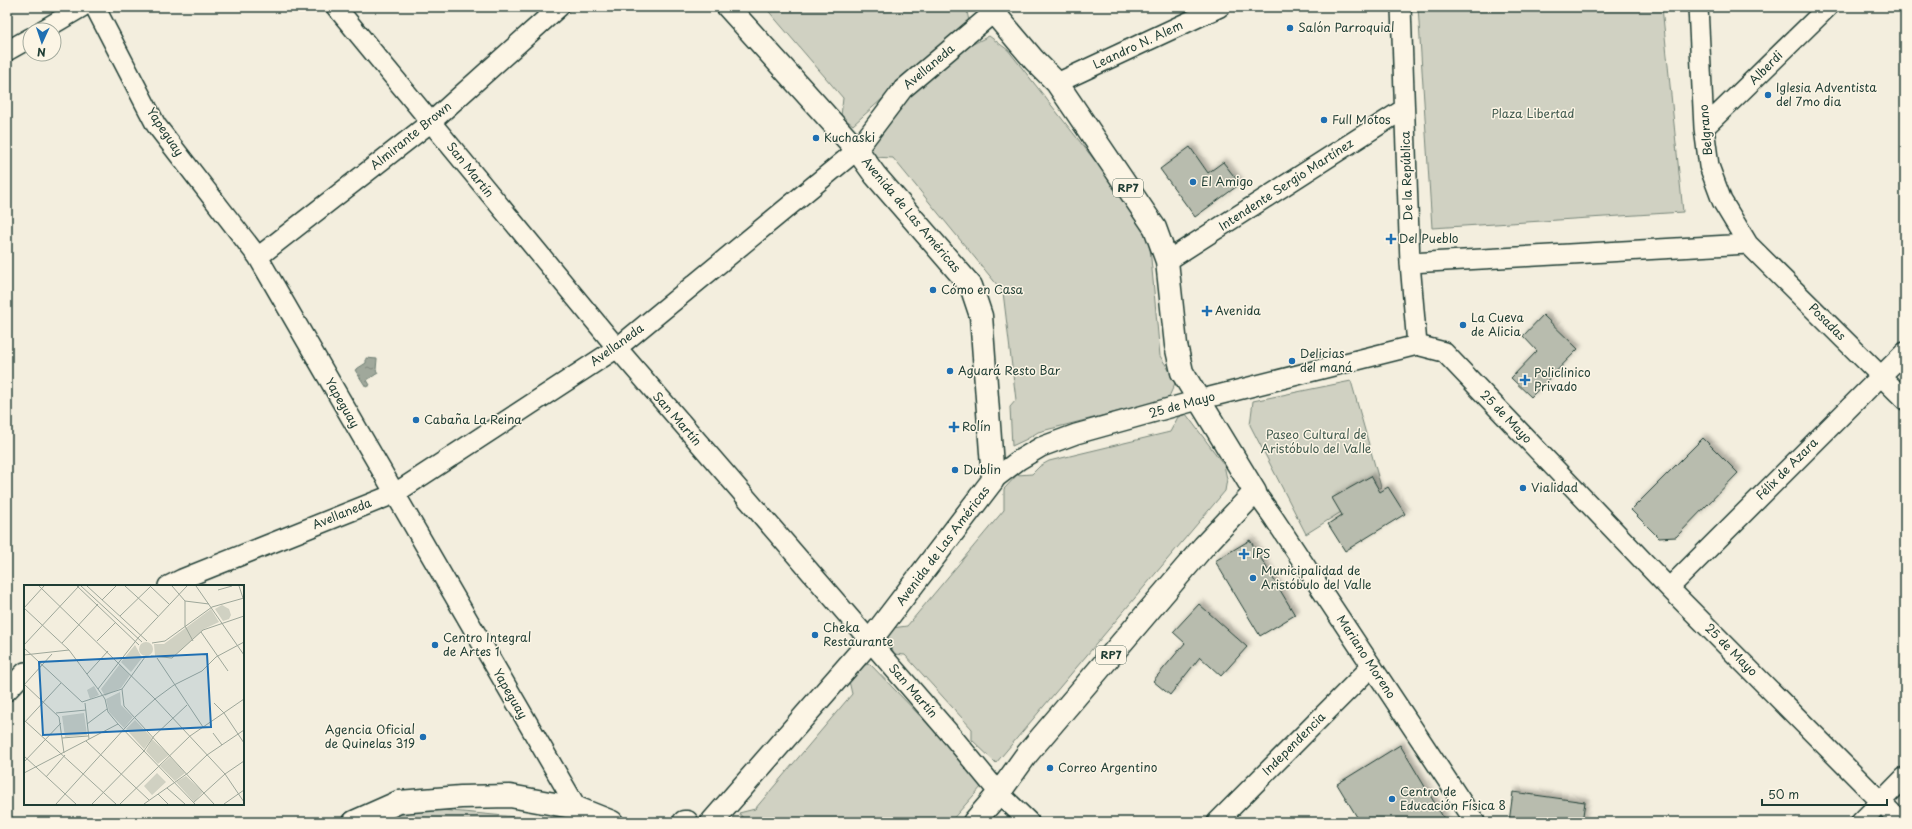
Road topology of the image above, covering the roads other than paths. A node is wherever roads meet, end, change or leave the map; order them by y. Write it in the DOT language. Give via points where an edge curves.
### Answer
graph roads {
  1 [pos="82,7"];
  2 [pos="95,7"];
  3 [pos="336,7"];
  4 [pos="559,7"];
  5 [pos="728,7"];
  6 [pos="1220,7"];
  7 [pos="1401,7"];
  8 [pos="1698,7"];
  9 [pos="1828,7"];
  10 [pos="994,9"];
  11 [pos="57,22"];
  12 [pos="22,43"];
  13 [pos="7,52"];
  14 [pos="1057,83"];
  15 [pos="1404,108"];
  16 [pos="431,122"];
  17 [pos="1704,128"];
  18 [pos="857,150"];
  19 [pos="1748,244"];
  20 [pos="258,257"];
  21 [pos="1167,261"];
  22 [pos="1410,263"];
  23 [pos="1417,345"];
  24 [pos="616,348"];
  25 [pos="1905,352"];
  26 [pos="1880,375"];
  27 [pos="1198,400"];
  28 [pos="1905,400"];
  29 [pos="993,480"];
  30 [pos="1255,492"];
  31 [pos="394,494"];
  32 [pos="170,585"];
  33 [pos="1669,588"];
  34 [pos="870,642"];
  35 [pos="1372,666"];
  36 [pos="24,673"];
  37 [pos="7,691"];
  38 [pos="1905,777"];
  39 [pos="999,793"];
  40 [pos="1881,802"];
  41 [pos="577,808"];
  42 [pos="354,822"];
  43 [pos="612,822"];
  44 [pos="684,822"];
  45 [pos="687,822"];
  46 [pos="712,822"];
  47 [pos="974,822"];
  48 [pos="1029,822"];
  49 [pos="1217,822"];
  50 [pos="1475,822"];
  51 [pos="1861,822"];
  52 [pos="1901,822"];
  1 -- 11 [label="street"];
  2 -- 20 [label="street, Yapeguay" via="156,125"];
  3 -- 16 [label="street, San Martín"];
  4 -- 16 [label="street, Almirante Brown"];
  5 -- 18 [label="main road, Avenida de Las Américas"];
  6 -- 14 [label="street, Leandro N. Alem"];
  7 -- 15 [label="street, De la República"];
  8 -- 17 [label="street, Belgrano"];
  9 -- 17 [label="street, Alberdi"];
  10 -- 14 [label="main road, RP7" via="1034,60"];
  10 -- 18 [label="street, Avellaneda" via="902,90"];
  12 -- 13 [label="street"];
  14 -- 21 [label="main road, RP7" via="1155,228"];
  15 -- 21 [label="street, Intendente Sergio Martínez"];
  15 -- 22 [label="street, De la República"];
  16 -- 20 [label="street, Almirante Brown"];
  16 -- 24 [label="street, San Martín"];
  17 -- 19 [label="street, Belgrano" via="1709,166 1722,201"];
  18 -- 24 [label="street, Avellaneda"];
  18 -- 29 [label="main road, Avenida de Las Américas" via="970,286 981,316"];
  19 -- 22 [label="street"];
  19 -- 26 [label="street, Posadas"];
  20 -- 31 [label="street, Yapeguay"];
  21 -- 27 [label="main road, RP7" via="1176,345 1182,372"];
  22 -- 23 [label="street, De la República"];
  23 -- 27 [label="street, 25 de Mayo"];
  23 -- 33 [label="street, 25 de Mayo" via="1444,352"];
  24 -- 31 [label="street, Avellaneda"];
  24 -- 34 [label="street, San Martín"];
  25 -- 26 [label="street, Félix de Azara"];
  26 -- 28 [label="street, Posadas"];
  26 -- 33 [label="street, Félix de Azara"];
  27 -- 29 [label="street, 25 de Mayo" via="1054,441 1019,460"];
  27 -- 30 [label="main road, RP7"];
  29 -- 34 [label="main road, Avenida de Las Américas"];
  30 -- 35 [label="street, Mariano Moreno"];
  30 -- 39 [label="main road, RP7" via="1174,580 1027,754"];
  31 -- 32 [label="street, Avellaneda"];
  31 -- 41 [label="street, Yapeguay"];
  33 -- 40 [label="street, 25 de Mayo"];
  34 -- 39 [label="street, San Martín"];
  34 -- 46 [label="main road, Avenida de Las Américas"];
  35 -- 49 [label="street, Independencia"];
  35 -- 50 [label="street, Mariano Moreno"];
  36 -- 37 [label="street"];
  38 -- 40 [label="street"];
  39 -- 47 [label="main road, RP7"];
  39 -- 48 [label="street, San Martín"];
  40 -- 51 [label="street"];
  40 -- 52 [label="street, 25 de Mayo"];
  41 -- 42 [label="main road" via="510,796 461,797 399,802"];
  41 -- 43 [label="main road"];
  44 -- 45 [label="main road"];
}
